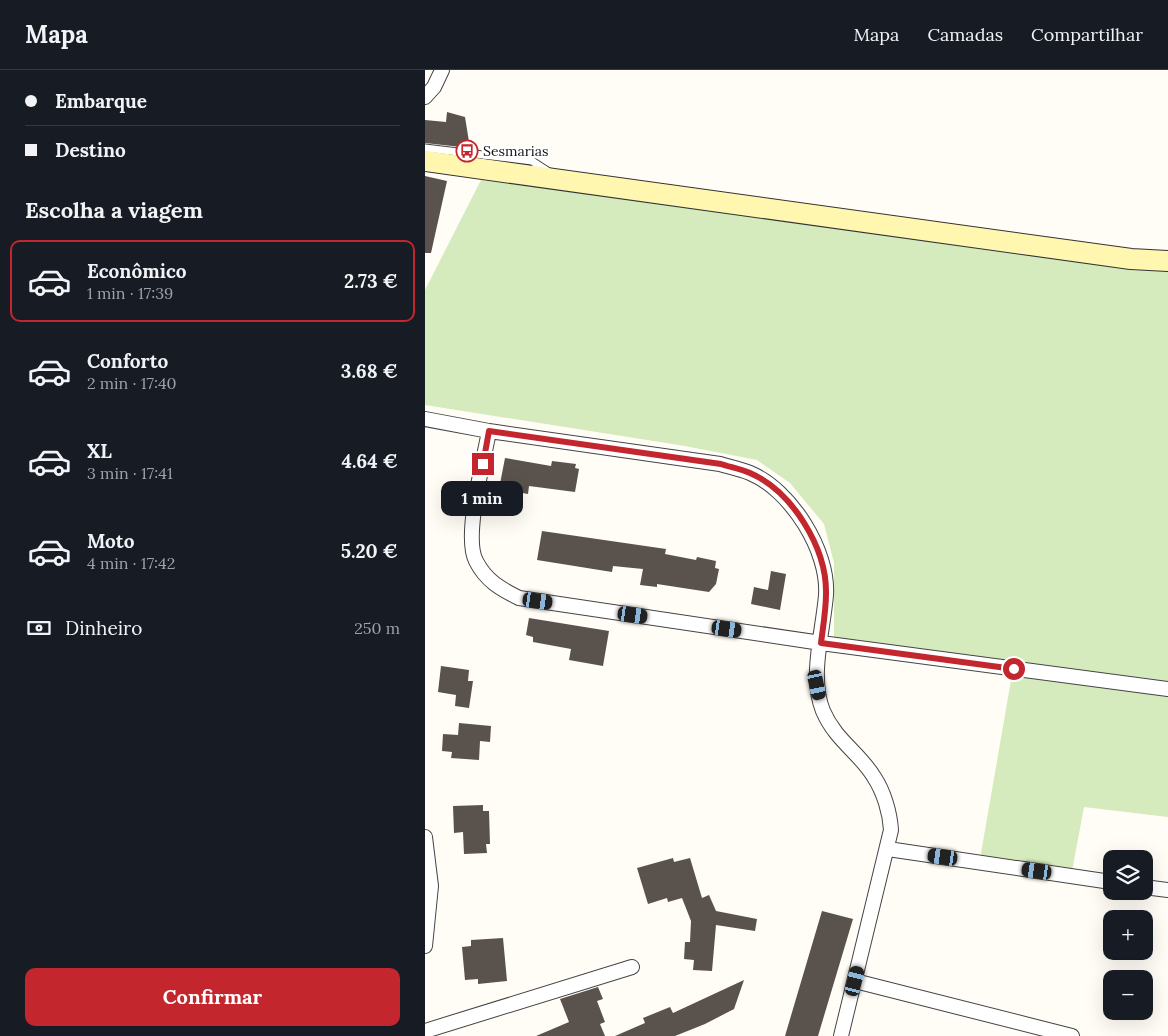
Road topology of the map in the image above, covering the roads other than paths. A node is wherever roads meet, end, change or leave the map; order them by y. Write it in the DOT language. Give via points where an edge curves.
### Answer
graph roads {
  1 [pos="442,70"];
  2 [pos="425,97"];
  3 [pos="425,148"];
  4 [pos="425,160"];
  5 [pos="560,179"];
  6 [pos="1168,261"];
  7 [pos="425,419"];
  8 [pos="489,431"];
  9 [pos="821,643"];
  10 [pos="1168,689"];
  11 [pos="425,837"];
  12 [pos="888,849"];
  13 [pos="1103,881"];
  14 [pos="1153,888"];
  15 [pos="1168,890"];
  16 [pos="425,946"];
  17 [pos="632,967"];
  18 [pos="855,981"];
  19 [pos="425,1030"];
  20 [pos="841,1036"];
  21 [pos="1072,1036"];
  1 -- 2 [label="street" via="435,87"];
  3 -- 5 [label="lane" via="532,161"];
  4 -- 5 [label="main road"];
  5 -- 6 [label="main road"];
  7 -- 8 [label="street"];
  8 -- 9 [label="street" via="721,464 750,473 776,490 811,533 822,563 826,592"];
  8 -- 9 [label="street" via="471,530 475,560 494,585 519,598"];
  9 -- 10 [label="street"];
  9 -- 12 [label="street" via="816,664 823,710 836,736 874,776 890,817"];
  11 -- 16 [label="street" via="431,886"];
  12 -- 13 [label="street"];
  12 -- 18 [label="street"];
  14 -- 15 [label="street"];
  17 -- 19 [label="street"];
  18 -- 20 [label="street"];
  18 -- 21 [label="street"];
}
